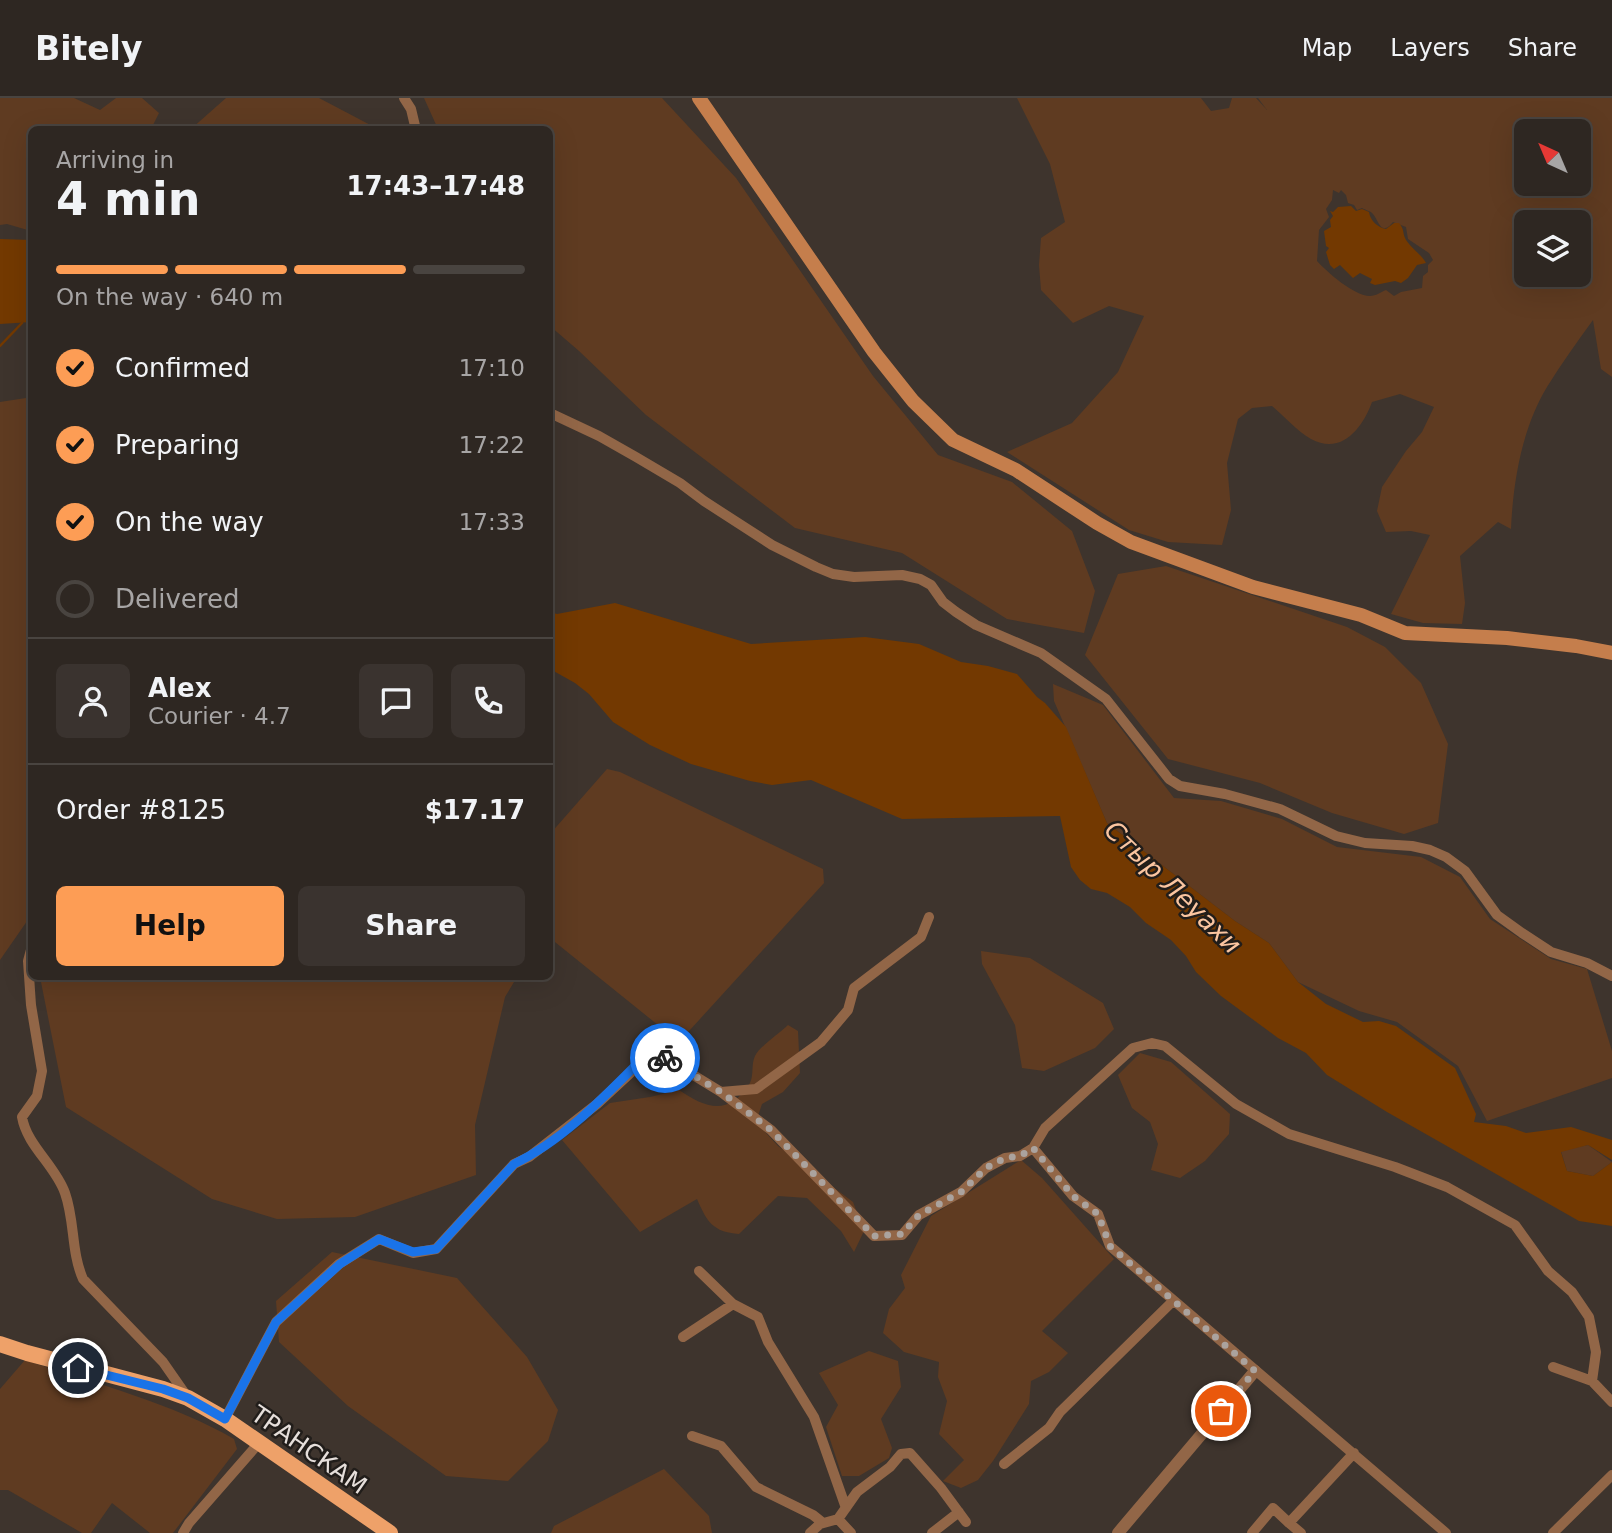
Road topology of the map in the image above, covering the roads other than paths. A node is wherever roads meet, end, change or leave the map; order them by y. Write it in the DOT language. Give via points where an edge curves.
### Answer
graph roads {
  1 [pos="404,98"];
  2 [pos="699,98"];
  3 [pos="414,126"];
  4 [pos="553,414"];
  5 [pos="1612,653"];
  6 [pos="929,917"];
  7 [pos="1612,976"];
  8 [pos="29,980"];
  9 [pos="721,1092"];
  10 [pos="1033,1148"];
  11 [pos="699,1271"];
  12 [pos="1173,1301"];
  13 [pos="733,1304"];
  14 [pos="683,1337"];
  15 [pos="0,1344"];
  16 [pos="1553,1367"];
  17 [pos="1255,1371"];
  18 [pos="1592,1381"];
  19 [pos="188,1398"];
  20 [pos="1612,1402"];
  21 [pos="225,1419"];
  22 [pos="692,1436"];
  23 [pos="258,1444"];
  24 [pos="1354,1453"];
  25 [pos="1004,1464"];
  26 [pos="1612,1475"];
  27 [pos="846,1508"];
  28 [pos="959,1512"];
  29 [pos="838,1519"];
  30 [pos="966,1522"];
  31 [pos="823,1523"];
  32 [pos="1289,1523"];
  33 [pos="183,1533"];
  34 [pos="390,1533"];
  35 [pos="810,1533"];
  36 [pos="851,1533"];
  37 [pos="932,1533"];
  38 [pos="1118,1533"];
  39 [pos="1252,1533"];
  40 [pos="1301,1533"];
  41 [pos="1446,1533"];
  42 [pos="1553,1533"];
  1 -- 3 [label="street"];
  2 -- 5 [label="main road" via="874,352 913,401 953,440 1016,470 1131,542 1253,587 1361,615 1405,634 1507,638"];
  4 -- 7 [label="street" via="636,457 772,545 816,567 854,577 920,579 976,625 1041,653 1106,699 1169,779 1180,786 1280,809 1336,836 1365,844 1412,846 1446,857 1465,871 1497,915 1522,933 1551,952"];
  6 -- 9 [label="street" via="920,937 854,988 848,1010 821,1042 756,1089"];
  8 -- 19 [label="street" via="42,1071 37,1096 22,1116 24,1127 65,1194 83,1279 163,1362"];
  9 -- 10 [label="street" via="771,1130 874,1236 902,1234 919,1215 961,1192 986,1168"];
  9 -- 21 [label="street" via="654,1051 645,1056 597,1104 514,1164 436,1249 413,1252 379,1239 315,1285 276,1322"];
  10 -- 12 [label="street" via="1073,1196 1098,1214 1110,1246"];
  10 -- 18 [label="street" via="1045,1128 1133,1048 1152,1043 1165,1046 1236,1104 1289,1134 1447,1187 1515,1225 1590,1317 1596,1352"];
  11 -- 13 [label="street"];
  12 -- 17 [label="street"];
  12 -- 25 [label="street" via="1049,1428"];
  13 -- 14 [label="street"];
  13 -- 27 [label="street" via="758,1317 814,1417"];
  15 -- 19 [label="highway, ТРАНСКАМ"];
  16 -- 18 [label="street"];
  17 -- 24 [label="street"];
  17 -- 38 [label="street"];
  18 -- 20 [label="street"];
  19 -- 21 [label="highway, ТРАНСКАМ"];
  21 -- 23 [label="highway, ТРАНСКАМ"];
  22 -- 31 [label="street" via="721,1446 756,1487"];
  23 -- 33 [label="street"];
  23 -- 34 [label="highway, ТРАНСКАМ"];
  24 -- 32 [label="street"];
  24 -- 41 [label="street"];
  26 -- 42 [label="street"];
  27 -- 28 [label="street" via="857,1492 901,1454 910,1453"];
  27 -- 29 [label="street"];
  28 -- 30 [label="street"];
  28 -- 37 [label="street"];
  29 -- 31 [label="street"];
  29 -- 36 [label="street"];
  31 -- 35 [label="street"];
  32 -- 39 [label="street" via="1273,1508"];
  32 -- 40 [label="street"];
}
